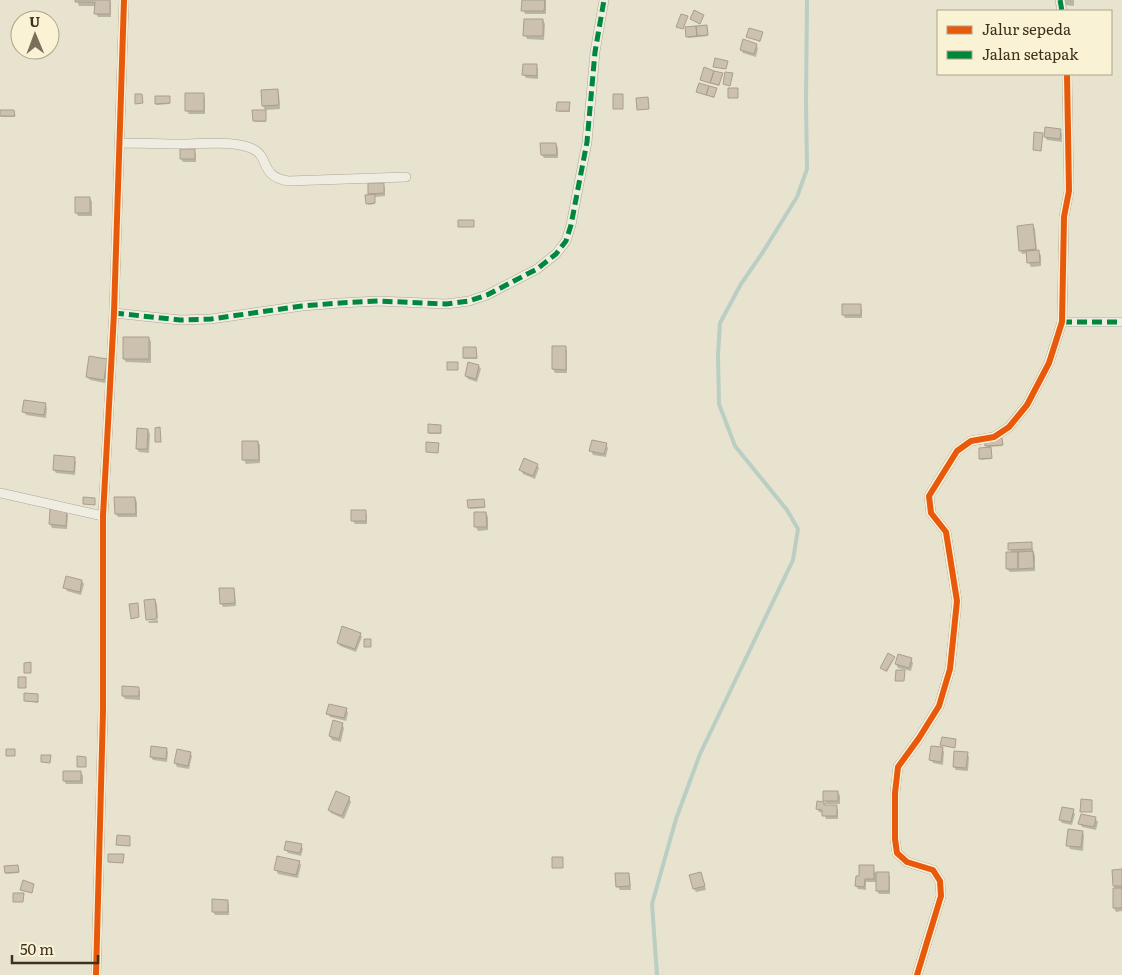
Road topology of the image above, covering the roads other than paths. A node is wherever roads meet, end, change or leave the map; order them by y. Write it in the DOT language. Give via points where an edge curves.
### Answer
graph roads {
  1 [pos="124,0"];
  2 [pos="604,0"];
  3 [pos="1067,75"];
  4 [pos="119,143"];
  5 [pos="406,177"];
  6 [pos="114,313"];
  7 [pos="1062,322"];
  8 [pos="1122,322"];
  9 [pos="0,492"];
  10 [pos="103,516"];
  11 [pos="96,975"];
  12 [pos="917,975"];
  1 -- 4 [label="street"];
  2 -- 6 [label="street" via="595,52 587,142 571,225 566,241 556,254 537,269 487,296 446,304 340,303 180,320"];
  3 -- 7 [label="street" via="1069,191 1064,217"];
  4 -- 5 [label="street" via="245,146 257,151 274,177 288,181"];
  4 -- 6 [label="street"];
  6 -- 10 [label="street"];
  7 -- 8 [label="street"];
  7 -- 12 [label="street" via="1049,363 1027,405 1009,427 994,437 971,441 957,451 929,496 931,514 946,532 957,601 950,669 938,706 898,767 895,793 897,853 907,862 933,870 940,881 941,896"];
  9 -- 10 [label="street"];
  10 -- 11 [label="street" via="103,711"];
}
